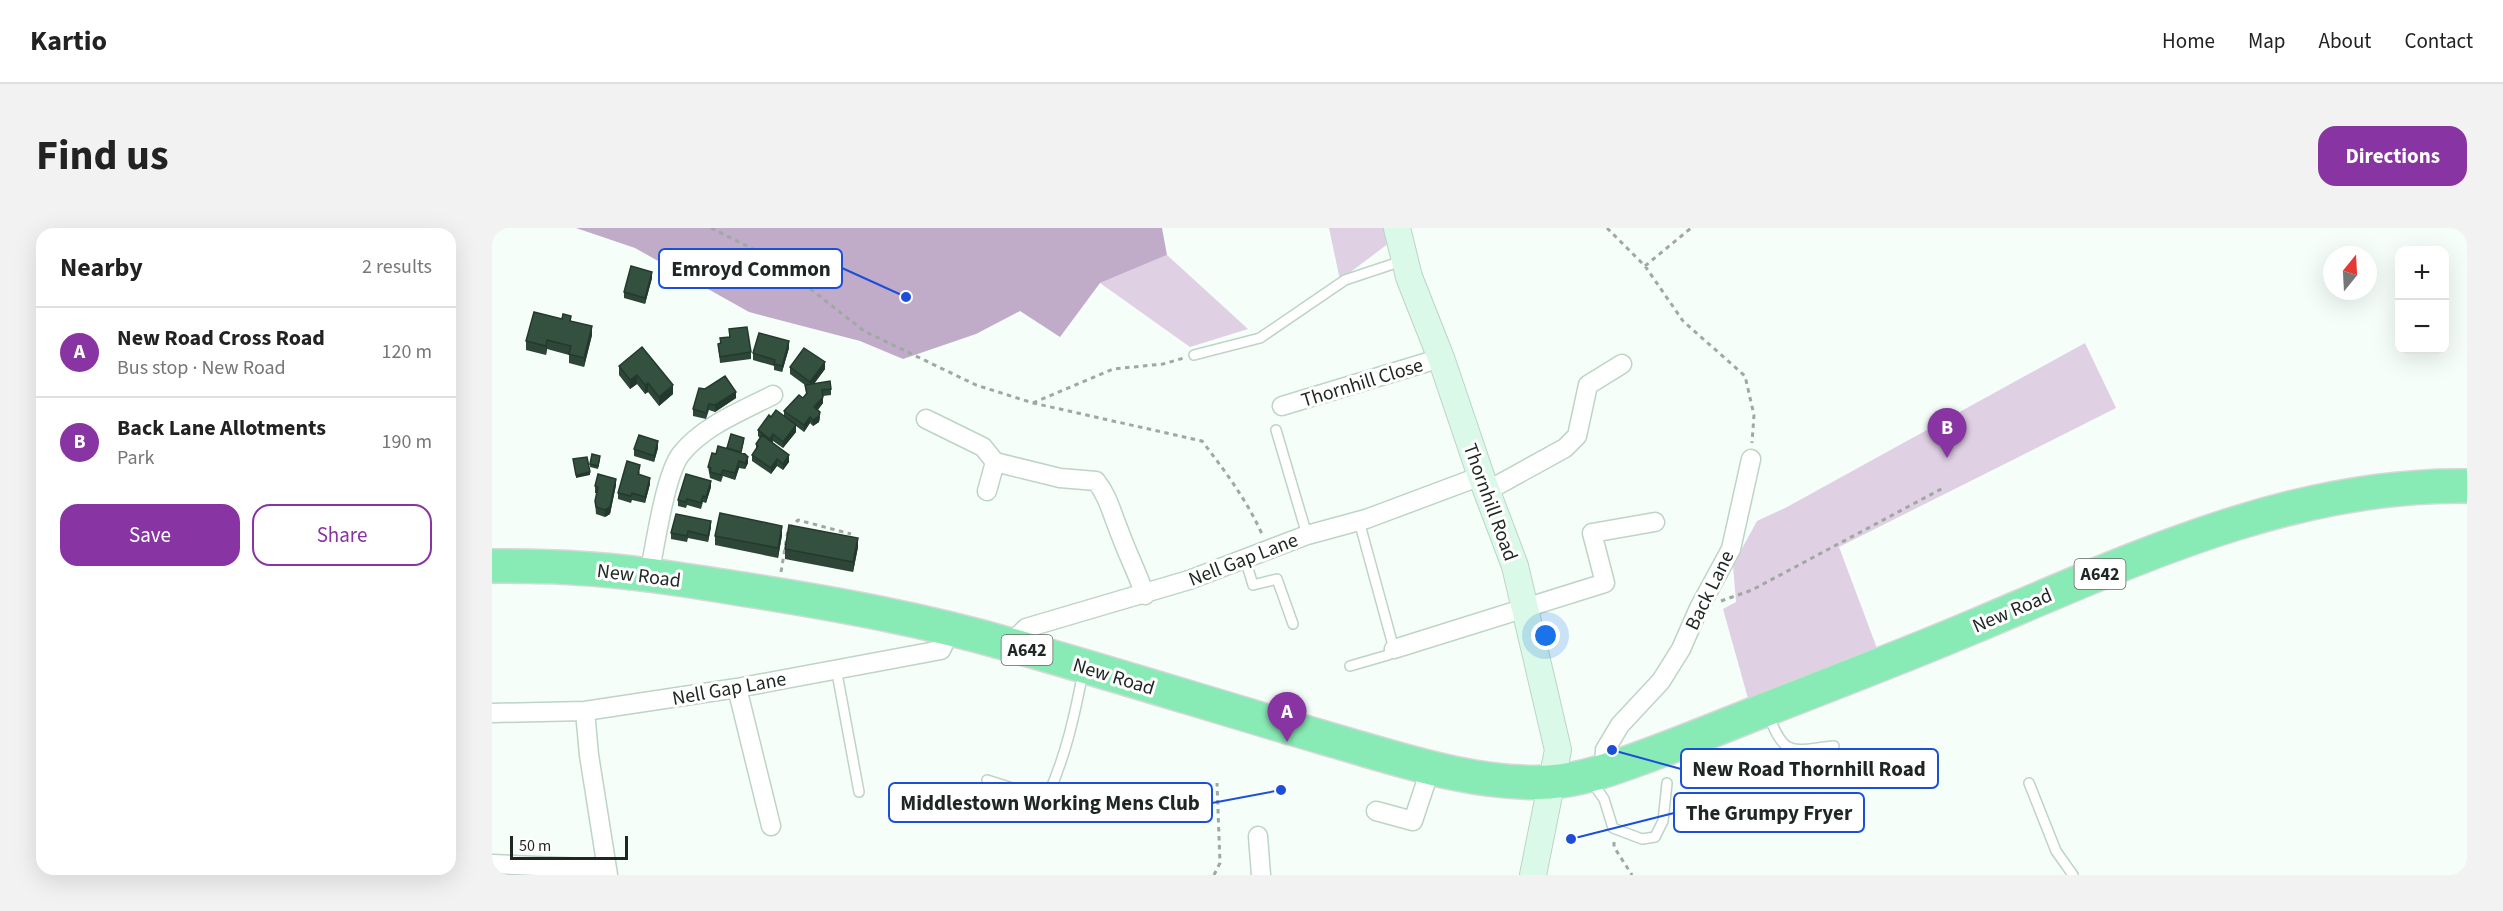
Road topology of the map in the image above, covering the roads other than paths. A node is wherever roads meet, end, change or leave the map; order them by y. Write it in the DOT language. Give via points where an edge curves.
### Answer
graph roads {
  1 [pos="1400,230"];
  2 [pos="1405,260"];
  3 [pos="1194,355"];
  4 [pos="1441,358"];
  5 [pos="1622,364"];
  6 [pos="773,394"];
  7 [pos="1282,406"];
  8 [pos="926,419"];
  9 [pos="1276,430"];
  10 [pos="1750,459"];
  11 [pos="995,462"];
  12 [pos="1484,484"];
  13 [pos="2467,486"];
  14 [pos="987,491"];
  15 [pos="1359,521"];
  16 [pos="1655,522"];
  17 [pos="1307,535"];
  18 [pos="1245,559"];
  19 [pos="496,563"];
  20 [pos="650,574"];
  21 [pos="1145,594"];
  22 [pos="1526,609"];
  23 [pos="1293,624"];
  24 [pos="951,629"];
  25 [pos="1009,645"];
  26 [pos="1394,649"];
  27 [pos="1350,666"];
  28 [pos="1083,667"];
  29 [pos="836,668"];
  30 [pos="737,688"];
  31 [pos="1767,709"];
  32 [pos="585,711"];
  33 [pos="492,712"];
  34 [pos="1834,746"];
  35 [pos="1431,767"];
  36 [pos="1596,774"];
  37 [pos="987,780"];
  38 [pos="1552,782"];
  39 [pos="1667,783"];
  40 [pos="2029,783"];
  41 [pos="859,792"];
  42 [pos="1376,811"];
  43 [pos="771,826"];
  44 [pos="1258,836"];
  45 [pos="492,864"];
  46 [pos="608,872"];
  47 [pos="1261,875"];
  48 [pos="1533,875"];
  49 [pos="2073,875"];
  1 -- 2 [label="street, Thornhill Road"];
  2 -- 3 [label="lane" via="1345,280 1260,338"];
  2 -- 4 [label="street, Thornhill Road"];
  4 -- 7 [label="street, Thornhill Close"];
  4 -- 12 [label="street, Thornhill Road"];
  5 -- 12 [label="street, Nell Gap Lane" via="1588,385 1577,436 1565,448"];
  6 -- 20 [label="street" via="695,439 679,456 666,493"];
  8 -- 11 [label="street" via="983,447"];
  9 -- 17 [label="lane"];
  10 -- 36 [label="street, Back Lane" via="1731,549 1681,649 1661,681 1620,725"];
  11 -- 14 [label="street"];
  11 -- 21 [label="street" via="1060,478 1096,481 1107,495"];
  12 -- 15 [label="street, Nell Gap Lane"];
  12 -- 22 [label="street, Thornhill Road" via="1515,566"];
  13 -- 31 [label="highway, New Road / A642" via="2370,491 2300,504 2231,524 2029,601 1980,625"];
  15 -- 17 [label="street, Nell Gap Lane"];
  15 -- 26 [label="lane"];
  16 -- 22 [label="street" via="1592,533 1605,583"];
  17 -- 18 [label="street, Nell Gap Lane"];
  18 -- 21 [label="street, Nell Gap Lane"];
  18 -- 23 [label="lane" via="1254,585 1277,579"];
  19 -- 20 [label="highway, New Road / A642"];
  20 -- 24 [label="highway, New Road / A642" via="826,602"];
  21 -- 25 [label="street, Nell Gap Lane" via="1026,628"];
  22 -- 26 [label="street"];
  22 -- 38 [label="street, Thornhill Road" via="1558,750"];
  24 -- 25 [label="highway, New Road / A642"];
  24 -- 29 [label="street, Nell Gap Lane" via="941,650"];
  25 -- 28 [label="highway, New Road / A642"];
  26 -- 27 [label="lane" via="1388,655"];
  28 -- 35 [label="highway, New Road / A642"];
  28 -- 37 [label="lane" via="1062,764 1048,795 1041,797"];
  29 -- 30 [label="street, Nell Gap Lane"];
  29 -- 41 [label="lane"];
  30 -- 32 [label="street, Nell Gap Lane"];
  30 -- 43 [label="street"];
  31 -- 34 [label="lane" via="1779,740 1786,746"];
  31 -- 36 [label="highway, New Road / A642"];
  32 -- 33 [label="street, Nell Gap Lane"];
  32 -- 46 [label="street" via="588,755"];
  35 -- 38 [label="highway, New Road / A642" via="1481,778"];
  35 -- 42 [label="street" via="1413,821"];
  36 -- 38 [label="highway, New Road / A642"];
  36 -- 39 [label="lane" via="1613,828 1642,839 1655,837 1663,821"];
  38 -- 48 [label="street, Thornhill Road"];
  40 -- 49 [label="lane" via="2056,851"];
  44 -- 47 [label="street"];
  45 -- 46 [label="street"];
}
